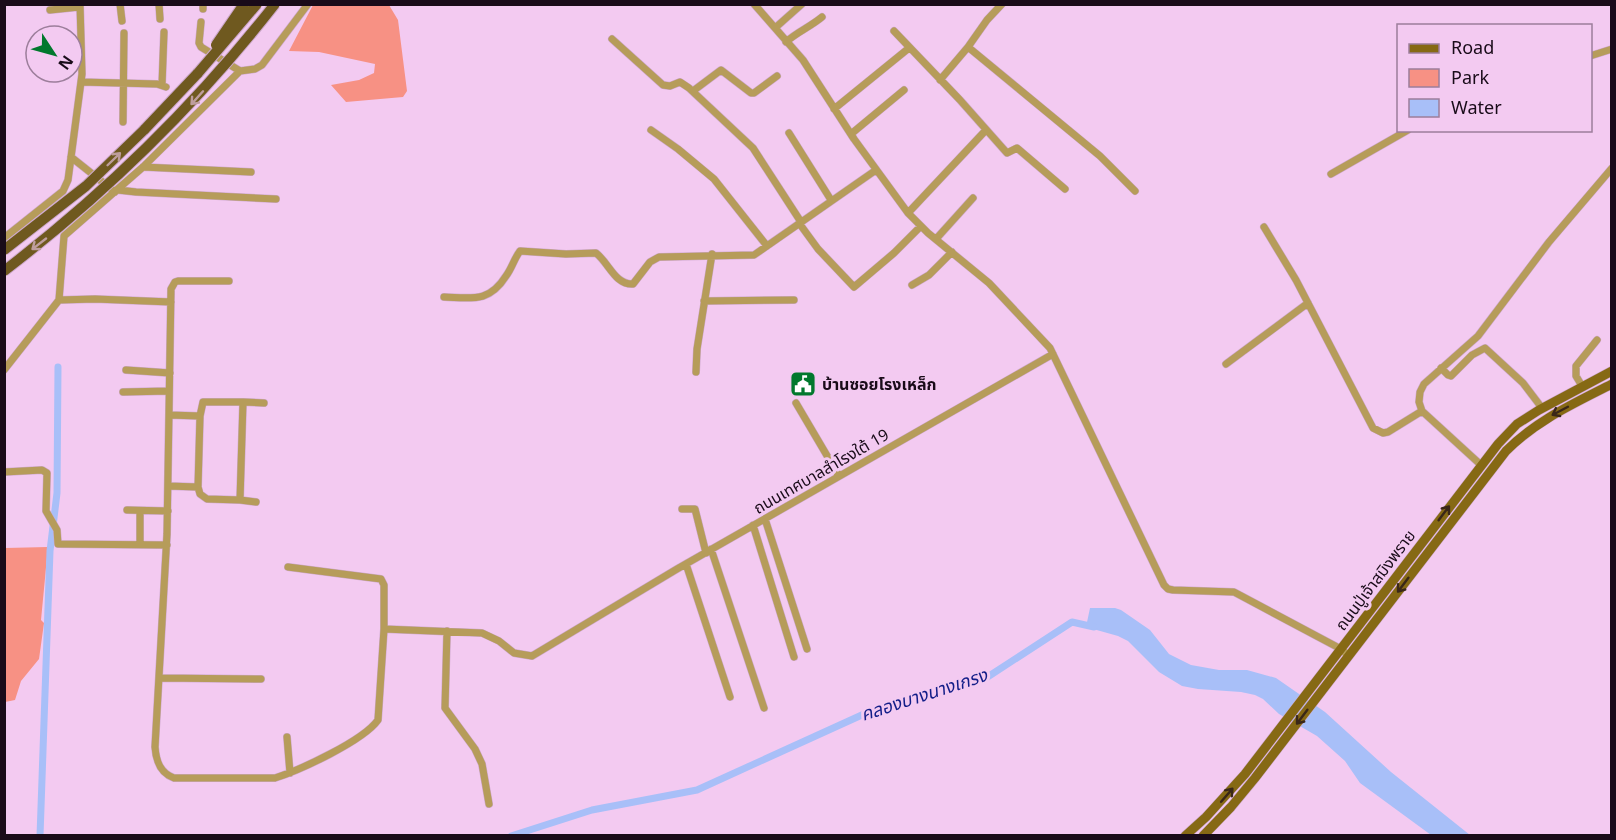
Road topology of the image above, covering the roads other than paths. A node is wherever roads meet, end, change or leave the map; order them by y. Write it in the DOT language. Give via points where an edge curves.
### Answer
graph roads {
  1 [pos="120,4"];
  2 [pos="159,4"];
  3 [pos="244,4"];
  4 [pos="257,4"];
  5 [pos="275,4"];
  6 [pos="284,4"];
  7 [pos="308,4"];
  8 [pos="754,4"];
  9 [pos="802,4"];
  10 [pos="1002,4"];
  11 [pos="79,6"];
  12 [pos="50,10"];
  13 [pos="822,17"];
  14 [pos="160,19"];
  15 [pos="122,21"];
  16 [pos="201,22"];
  17 [pos="79,24"];
  18 [pos="775,28"];
  19 [pos="894,31"];
  20 [pos="164,32"];
  21 [pos="124,33"];
  22 [pos="612,39"];
  23 [pos="786,42"];
  24 [pos="968,47"];
  25 [pos="909,48"];
  26 [pos="1611,49"];
  27 [pos="1592,55"];
  28 [pos="222,70"];
  29 [pos="240,71"];
  30 [pos="198,73"];
  31 [pos="777,76"];
  32 [pos="940,80"];
  33 [pos="84,82"];
  34 [pos="81,84"];
  35 [pos="124,84"];
  36 [pos="904,90"];
  37 [pos="693,91"];
  38 [pos="834,109"];
  39 [pos="123,122"];
  40 [pos="651,130"];
  41 [pos="986,130"];
  42 [pos="1404,132"];
  43 [pos="789,133"];
  44 [pos="851,135"];
  45 [pos="71,157"];
  46 [pos="143,167"];
  47 [pos="1611,168"];
  48 [pos="876,170"];
  49 [pos="251,172"];
  50 [pos="1331,174"];
  51 [pos="1065,189"];
  52 [pos="116,191"];
  53 [pos="1135,191"];
  54 [pos="973,198"];
  55 [pos="276,199"];
  56 [pos="831,200"];
  57 [pos="908,213"];
  58 [pos="800,222"];
  59 [pos="921,226"];
  60 [pos="1264,227"];
  61 [pos="4,238"];
  62 [pos="936,239"];
  63 [pos="767,246"];
  64 [pos="4,250"];
  65 [pos="952,252"];
  66 [pos="712,254"];
  67 [pos="4,271"];
  68 [pos="229,281"];
  69 [pos="912,285"];
  70 [pos="444,297"];
  71 [pos="59,300"];
  72 [pos="794,300"];
  73 [pos="704,301"];
  74 [pos="171,302"];
  75 [pos="1308,303"];
  76 [pos="1597,340"];
  77 [pos="1049,348"];
  78 [pos="1226,364"];
  79 [pos="1441,368"];
  80 [pos="4,370"];
  81 [pos="126,370"];
  82 [pos="1611,370"];
  83 [pos="696,372"];
  84 [pos="170,373"];
  85 [pos="1611,384"];
  86 [pos="1582,386"];
  87 [pos="170,391"];
  88 [pos="123,392"];
  89 [pos="243,402"];
  90 [pos="264,403"];
  91 [pos="796,403"];
  92 [pos="1542,408"];
  93 [pos="1422,411"];
  94 [pos="169,415"];
  95 [pos="200,416"];
  96 [pos="1481,465"];
  97 [pos="4,472"];
  98 [pos="839,476"];
  99 [pos="168,486"];
  100 [pos="198,487"];
  101 [pos="240,500"];
  102 [pos="256,502"];
  103 [pos="682,509"];
  104 [pos="127,510"];
  105 [pos="168,511"];
  106 [pos="140,512"];
  107 [pos="765,519"];
  108 [pos="753,525"];
  109 [pos="140,544"];
  110 [pos="167,545"];
  111 [pos="709,551"];
  112 [pos="686,564"];
  113 [pos="288,567"];
  114 [pos="384,629"];
  115 [pos="447,631"];
  116 [pos="807,649"];
  117 [pos="1345,652"];
  118 [pos="794,657"];
  119 [pos="159,678"];
  120 [pos="261,679"];
  121 [pos="730,697"];
  122 [pos="764,708"];
  123 [pos="287,737"];
  124 [pos="1272,748"];
  125 [pos="290,773"];
  126 [pos="489,804"];
  127 [pos="1185,836"];
  128 [pos="1203,836"];
  1 -- 15 [label="street"];
  2 -- 14 [label="street"];
  3 -- 30 [label="highway, bridge"];
  4 -- 30 [label="highway, bridge"];
  5 -- 28 [label="highway, bridge"];
  6 -- 28 [label="highway, bridge"];
  7 -- 29 [label="street" via="262,65"];
  8 -- 18 [label="street"];
  9 -- 18 [label="street"];
  10 -- 24 [label="street"];
  11 -- 12 [label="street"];
  11 -- 17 [label="street"];
  13 -- 23 [label="street"];
  16 -- 29 [label="street" via="201,47"];
  18 -- 23 [label="street"];
  19 -- 25 [label="street"];
  20 -- 35 [label="street" via="164,86"];
  21 -- 35 [label="street"];
  22 -- 37 [label="street" via="666,86 680,82"];
  23 -- 38 [label="street" via="803,60"];
  24 -- 32 [label="street"];
  24 -- 53 [label="street" via="1100,156"];
  25 -- 32 [label="street"];
  25 -- 38 [label="street"];
  26 -- 27 [label="street"];
  28 -- 67 [label="highway, one-way, bridge" via="140,156"];
  29 -- 46 [label="street"];
  64 -- 30 [label="highway, one-way, bridge" via="86,186"];
  31 -- 37 [label="street" via="751,93 721,70"];
  32 -- 41 [label="street"];
  33 -- 35 [label="street"];
  34 -- 45 [label="street"];
  35 -- 39 [label="street"];
  36 -- 44 [label="street"];
  37 -- 58 [label="street" via="753,147"];
  38 -- 44 [label="street"];
  40 -- 63 [label="street" via="714,179"];
  41 -- 51 [label="street" via="1007,153 1017,148"];
  41 -- 57 [label="street"];
  42 -- 50 [label="street"];
  43 -- 56 [label="street"];
  44 -- 48 [label="street"];
  45 -- 52 [label="street"];
  45 -- 61 [label="street" via="63,191"];
  46 -- 49 [label="street"];
  46 -- 52 [label="street"];
  47 -- 79 [label="street" via="1478,336"];
  48 -- 56 [label="street"];
  48 -- 57 [label="street"];
  52 -- 55 [label="street"];
  52 -- 71 [label="street" via="64,236"];
  54 -- 62 [label="street"];
  56 -- 58 [label="street"];
  57 -- 59 [label="street"];
  58 -- 59 [label="street" via="818,249 854,287"];
  58 -- 63 [label="street"];
  59 -- 62 [label="street"];
  60 -- 75 [label="street"];
  62 -- 65 [label="street"];
  63 -- 66 [label="street" via="754,255"];
  65 -- 69 [label="street" via="929,275"];
  65 -- 77 [label="street" via="989,283"];
  66 -- 70 [label="street" via="659,257 650,262 633,284 628,284 618,279 596,253 520,251 507,276 491,294 483,298"];
  66 -- 73 [label="street"];
  68 -- 74 [label="street" via="175,282"];
  71 -- 74 [label="street"];
  71 -- 80 [label="street"];
  72 -- 73 [label="street"];
  73 -- 83 [label="street"];
  74 -- 84 [label="street"];
  75 -- 78 [label="street"];
  75 -- 93 [label="street" via="1373,428 1388,432"];
  76 -- 86 [label="street" via="1576,366"];
  77 -- 98 [label="street, ถนนเทศบาลสำโรงใต้ 19"];
  77 -- 117 [label="street" via="1164,585 1168,589 1234,592"];
  79 -- 92 [label="street" via="1451,376 1485,348 1523,383"];
  79 -- 93 [label="street" via="1420,392"];
  81 -- 84 [label="street"];
  82 -- 86 [label="main road, ถนนปู่เจ้าสมิงพราย"];
  84 -- 87 [label="street"];
  85 -- 117 [label="main road, ถนนปู่เจ้าสมิงพราย, one-way" via="1545,419 1506,451"];
  86 -- 92 [label="main road, ถนนปู่เจ้าสมิงพราย"];
  87 -- 88 [label="street"];
  87 -- 94 [label="street"];
  89 -- 90 [label="street"];
  89 -- 95 [label="street" via="203,402"];
  89 -- 101 [label="street"];
  91 -- 98 [label="street"];
  92 -- 96 [label="main road, ถนนปู่เจ้าสมิงพราย" via="1517,424"];
  93 -- 96 [label="street"];
  94 -- 95 [label="street"];
  94 -- 99 [label="street"];
  95 -- 100 [label="street"];
  117 -- 96 [label="main road, ถนนปู่เจ้าสมิงพราย, one-way"];
  97 -- 109 [label="street" via="47,473 46,511 57,530 58,544"];
  98 -- 107 [label="street, ถนนเทศบาลสำโรงใต้ 19"];
  99 -- 100 [label="street"];
  99 -- 105 [label="street"];
  100 -- 101 [label="street" via="207,499"];
  101 -- 102 [label="street"];
  103 -- 111 [label="street" via="695,509"];
  104 -- 106 [label="street"];
  105 -- 106 [label="street"];
  105 -- 110 [label="street"];
  106 -- 109 [label="street"];
  107 -- 108 [label="street, ถนนเทศบาลสำโรงใต้ 19"];
  107 -- 116 [label="street"];
  108 -- 111 [label="street, ถนนเทศบาลสำโรงใต้ 19"];
  108 -- 118 [label="street"];
  109 -- 110 [label="street"];
  110 -- 119 [label="street"];
  111 -- 112 [label="street, ถนนเทศบาลสำโรงใต้ 19"];
  111 -- 122 [label="street"];
  112 -- 115 [label="street, ถนนเทศบาลสำโรงใต้ 19" via="532,656 514,654 482,633"];
  112 -- 121 [label="street"];
  113 -- 114 [label="street" via="381,579"];
  114 -- 115 [label="street, ถนนเทศบาลสำโรงใต้ 19"];
  114 -- 125 [label="street" via="378,720 340,747"];
  115 -- 126 [label="street" via="445,708 482,764"];
  117 -- 124 [label="main road, ถนนปู่เจ้าสมิงพราย"];
  119 -- 120 [label="street"];
  119 -- 125 [label="street" via="155,753 165,774 183,779 275,778"];
  123 -- 125 [label="street"];
  127 -- 124 [label="main road, ถนนปู่เจ้าสมิงพราย, one-way"];
  124 -- 128 [label="main road, ถนนปู่เจ้าสมิงพราย" via="1231,807"];
}
